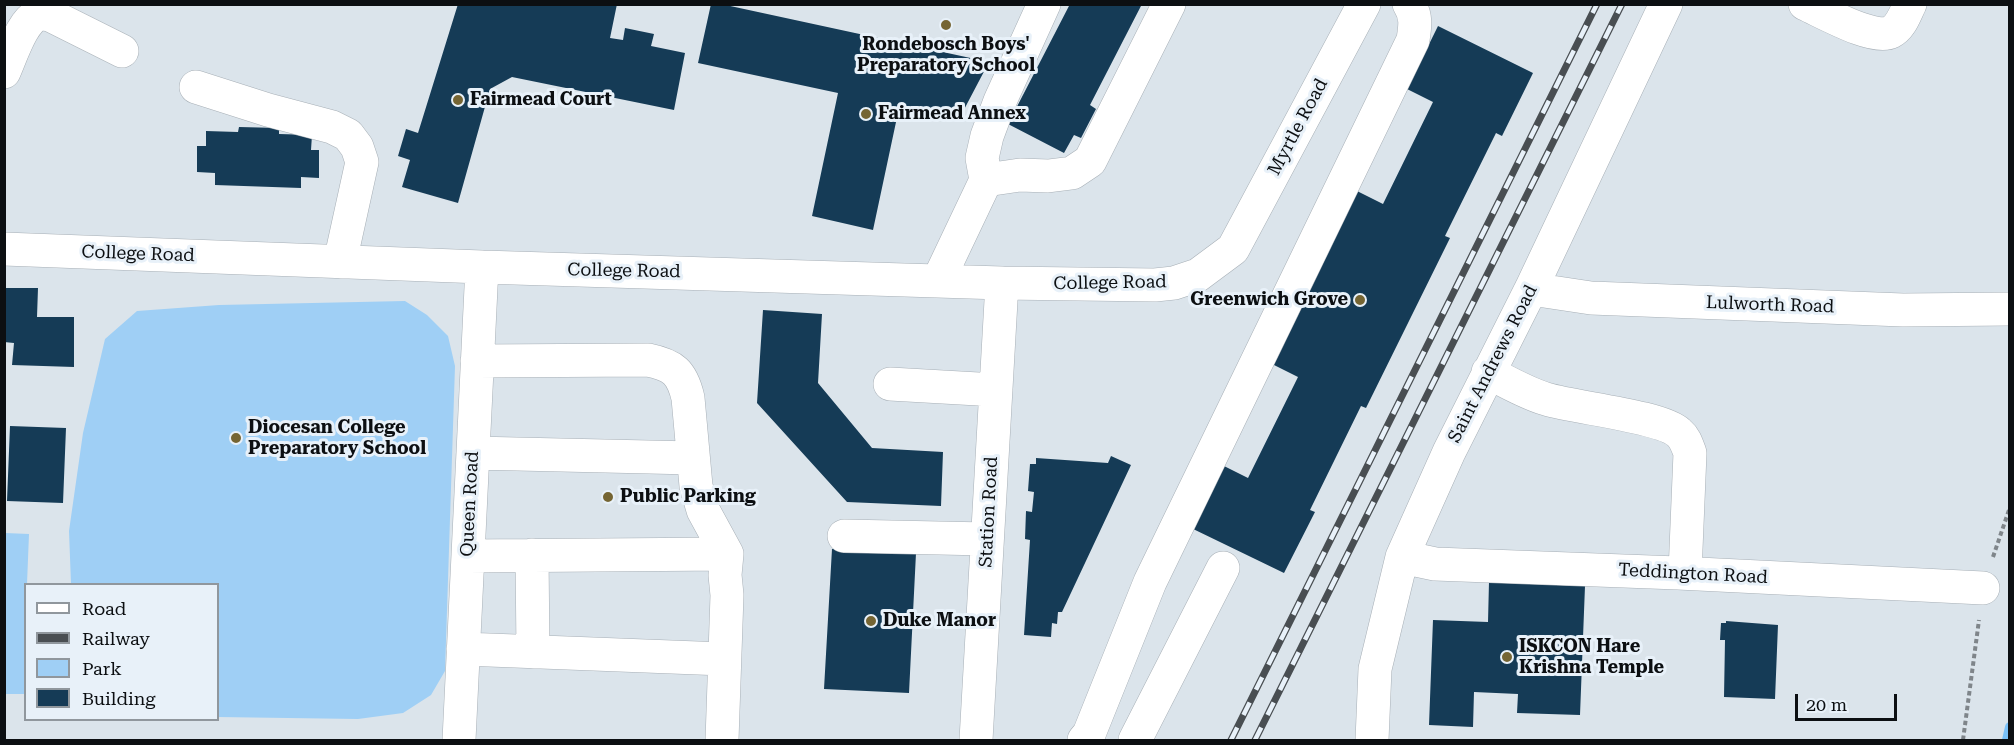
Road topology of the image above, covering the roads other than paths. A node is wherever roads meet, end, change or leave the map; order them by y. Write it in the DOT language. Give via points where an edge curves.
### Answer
graph roads {
  1 [pos="1044,4"];
  2 [pos="1169,4"];
  3 [pos="1364,4"];
  4 [pos="1409,4"];
  5 [pos="1666,4"];
  6 [pos="1910,4"];
  7 [pos="1815,6"];
  8 [pos="122,51"];
  9 [pos="4,72"];
  10 [pos="196,87"];
  11 [pos="986,180"];
  12 [pos="4,249"];
  13 [pos="1233,249"];
  14 [pos="340,262"];
  15 [pos="482,267"];
  16 [pos="938,281"];
  17 [pos="1002,283"];
  18 [pos="1531,289"];
  19 [pos="2010,309"];
  20 [pos="477,361"];
  21 [pos="1488,372"];
  22 [pos="890,384"];
  23 [pos="996,390"];
  24 [pos="473,453"];
  25 [pos="693,458"];
  26 [pos="844,536"];
  27 [pos="987,539"];
  28 [pos="727,554"];
  29 [pos="532,555"];
  30 [pos="468,556"];
  31 [pos="1402,557"];
  32 [pos="1223,568"];
  33 [pos="1684,573"];
  34 [pos="1983,588"];
  35 [pos="463,650"];
  36 [pos="533,652"];
  37 [pos="724,659"];
  38 [pos="1093,738"];
  39 [pos="459,741"];
  40 [pos="722,741"];
  41 [pos="976,741"];
  42 [pos="1135,741"];
  43 [pos="1372,741"];
  1 -- 11 [label="street" via="987,136 982,158"];
  2 -- 11 [label="street" via="1090,161 1072,172"];
  3 -- 13 [label="street, Myrtle Road"];
  4 -- 38 [label="street" via="1416,24 1413,40 1150,582"];
  5 -- 18 [label="street, Saint Andrews Road"];
  6 -- 7 [label="street" via="1898,27 1885,34 1866,31"];
  8 -- 9 [label="street" via="50,15 40,14 24,26"];
  10 -- 14 [label="street" via="348,135 362,162"];
  11 -- 16 [label="street"];
  12 -- 14 [label="street, College Road"];
  13 -- 17 [label="street, College Road" via="1198,275 1174,283"];
  14 -- 15 [label="street, College Road"];
  15 -- 16 [label="street, College Road"];
  15 -- 20 [label="street, Queen Road"];
  16 -- 17 [label="street, College Road"];
  17 -- 23 [label="street, Station Road"];
  18 -- 19 [label="street, Lulworth Road" via="1591,298 1903,310"];
  18 -- 21 [label="street, Saint Andrews Road"];
  20 -- 24 [label="street, Queen Road"];
  20 -- 25 [label="street" via="648,360 666,364 678,373 685,386"];
  21 -- 31 [label="street, Saint Andrews Road"];
  21 -- 33 [label="street" via="1542,398 1645,419 1678,431 1690,453"];
  22 -- 23 [label="street"];
  23 -- 27 [label="street, Station Road"];
  24 -- 25 [label="street"];
  24 -- 30 [label="street, Queen Road"];
  25 -- 28 [label="street" via="703,510"];
  26 -- 27 [label="street"];
  27 -- 41 [label="street, Station Road"];
  28 -- 29 [label="street"];
  28 -- 37 [label="street"];
  29 -- 30 [label="street"];
  29 -- 36 [label="street"];
  30 -- 35 [label="street, Queen Road"];
  31 -- 33 [label="street, Teddington Road" via="1435,564"];
  31 -- 43 [label="street, Saint Andrews Road" via="1376,669"];
  32 -- 42 [label="street"];
  33 -- 34 [label="street, Teddington Road"];
  35 -- 36 [label="street"];
  35 -- 39 [label="street, Queen Road"];
  36 -- 37 [label="street"];
  37 -- 40 [label="street"];
}
